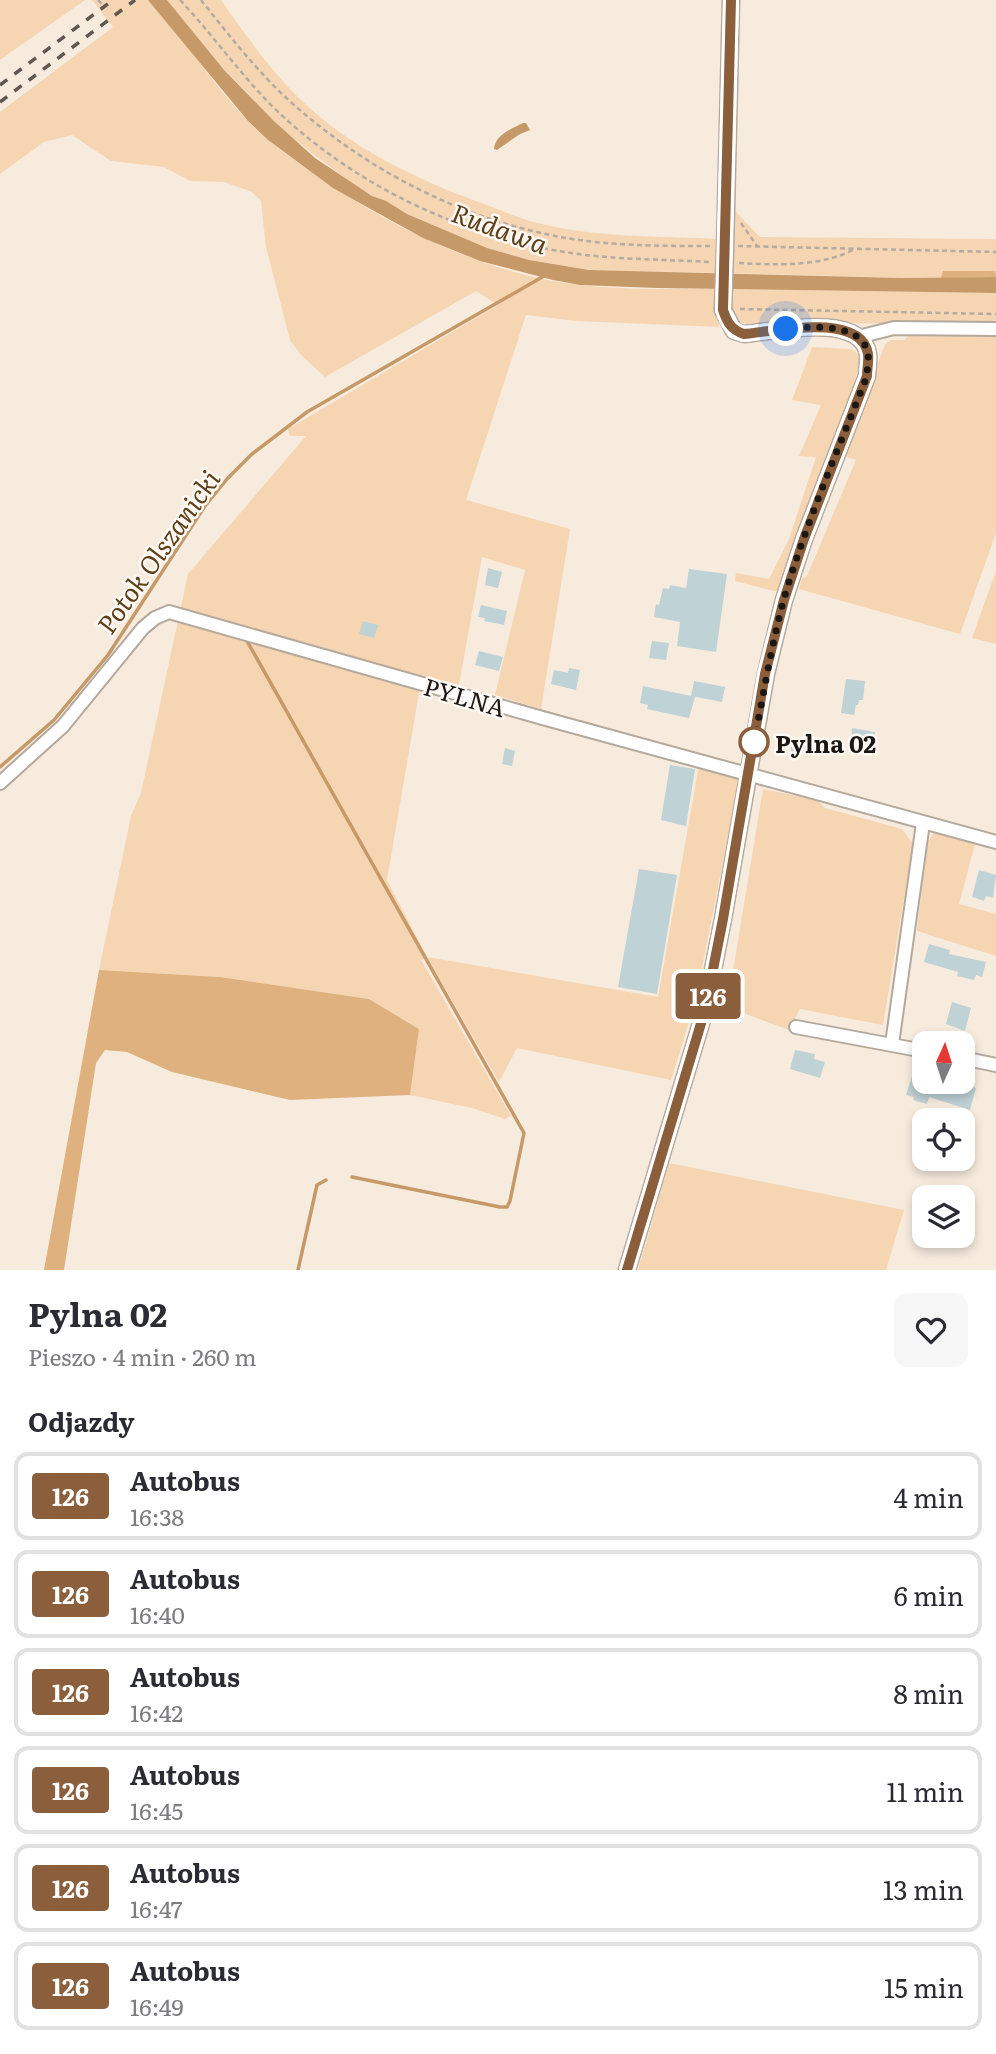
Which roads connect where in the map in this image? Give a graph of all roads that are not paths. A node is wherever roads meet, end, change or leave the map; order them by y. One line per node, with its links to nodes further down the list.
1 (731, 0): 3 (street, bridge)
2 (996, 330): 3 (street)
3 (858, 337): 4 (street)
4 (749, 773): 5 (street, PYLNA); 6 (street, PYLNA); 13 (street)
5 (0, 783)
6 (923, 823): 7 (street, PYLNA); 9 (street)
7 (996, 842)
8 (796, 1027): 9 (street)
9 (891, 1044): 10 (street)
10 (912, 1048)
11 (975, 1061): 12 (street)
12 (996, 1065)
13 (626, 1270)

